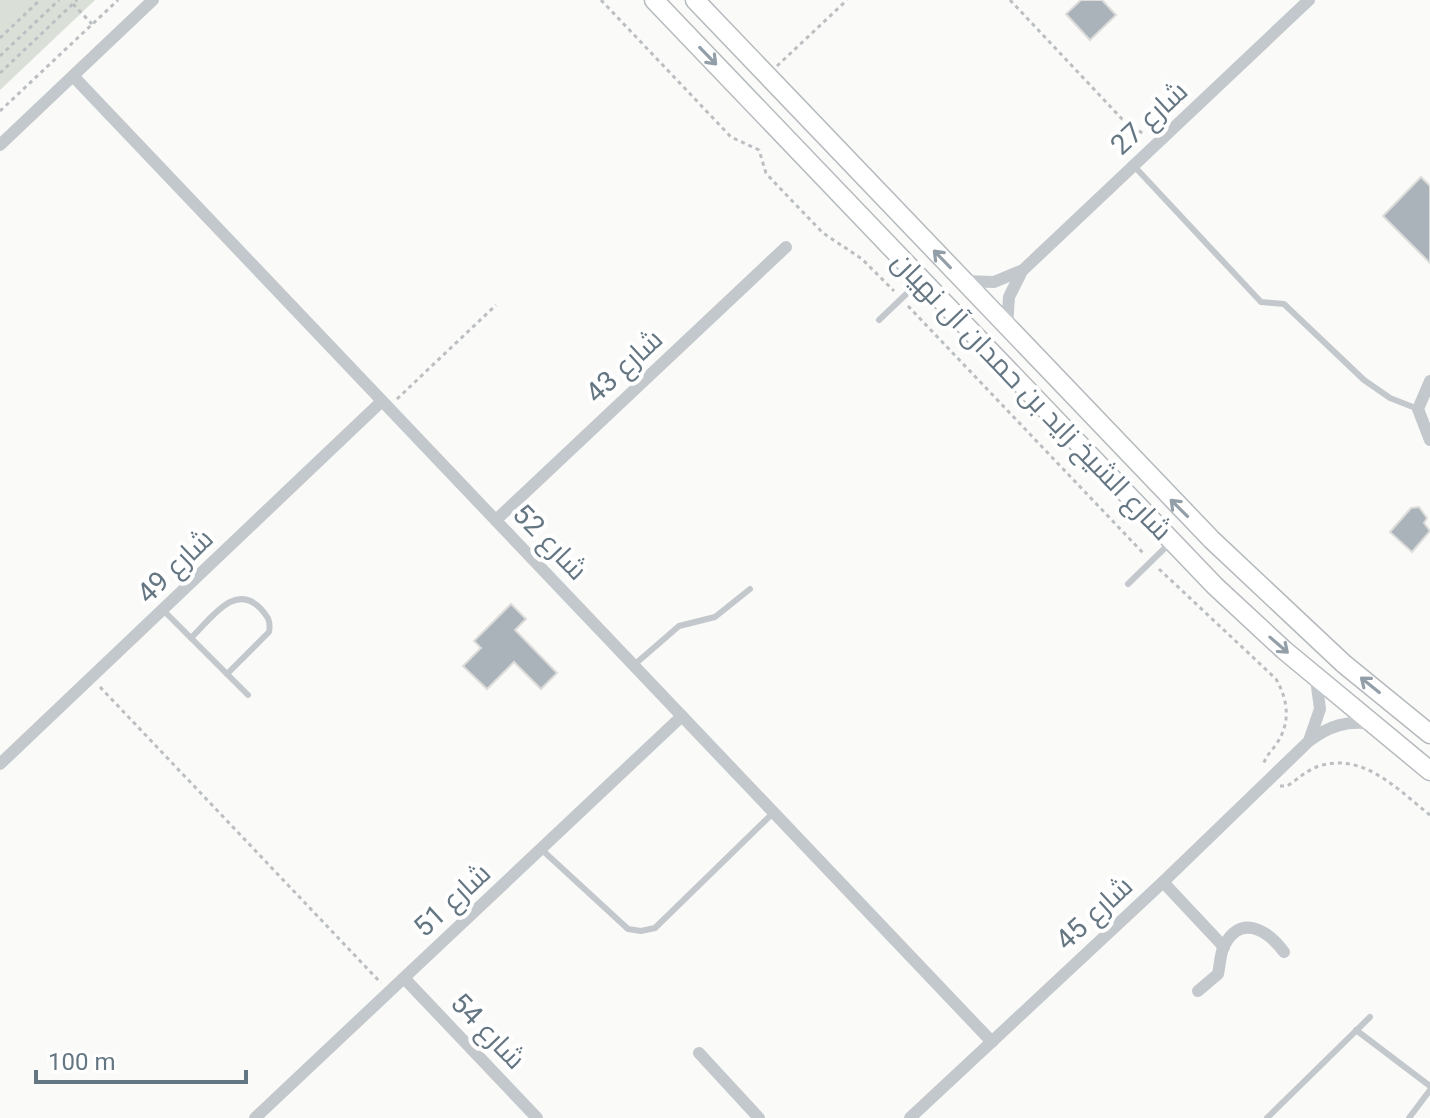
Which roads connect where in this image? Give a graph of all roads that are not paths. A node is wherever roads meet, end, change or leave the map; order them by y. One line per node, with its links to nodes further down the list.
1 (153, 0): 5 (street)
2 (654, 0): 10 (main road, شارع الشيخ زايد بن حمدان آل نهيان, one-way to 10)
3 (695, 0): 11 (main road, شارع الشيخ زايد بن حمدان آل نهيان, one-way to 3)
4 (1309, 0): 7 (street, شارع 27)
5 (73, 76): 6 (street); 15 (street, شارع 52)
6 (0, 145)
7 (1134, 166): 9 (street, شارع 27); 16 (lane)
8 (786, 247): 19 (street, شارع 43)
9 (1023, 270): 11 (street, شارع 27); 13 (street, شارع 27)
10 (921, 280): 12 (lane); 18 (main road, شارع الشيخ زايد بن حمدان آل نهيان)
11 (963, 281): 13 (main road, شارع الشيخ زايد بن حمدان آل نهيان)
12 (879, 320)
13 (1007, 328): 21 (main road, شارع الشيخ زايد بن حمدان آل نهيان, one-way to 13)
14 (1430, 381): 16 (street)
15 (385, 404): 19 (street, شارع 52); 24 (street, شارع 49)
16 (1418, 409): 17 (street)
17 (1430, 440)
18 (1148, 515): 20 (main road, شارع الشيخ زايد بن حمدان آل نهيان); 21 (main road)
19 (496, 520): 28 (street, شارع 52)
20 (1172, 542): 22 (lane); 25 (main road, شارع الشيخ زايد بن حمدان آل نهيان)
21 (1246, 573): 27 (main road, شارع الشيخ زايد بن حمدان آل نهيان)
22 (1128, 584)
23 (750, 589): 28 (lane)
24 (163, 610): 26 (lane); 36 (street, شارع 49)
25 (1248, 618): 27 (main road); 30 (main road, شارع الشيخ زايد بن حمدان آل نهيان, one-way to 30)
26 (191, 638): 29 (lane); 29 (lane)
27 (1344, 664): 34 (main road, شارع الشيخ زايد بن حمدان آل نهيان, one-way to 27)
28 (634, 665): 32 (street, شارع 52)
29 (227, 674): 31 (lane)
30 (1316, 675): 33 (main road, شارع الشيخ زايد بن حمدان آل نهيان); 35 (street)
31 (248, 695)
32 (682, 716): 38 (street, شارع 52); 39 (street, شارع 51)
33 (1374, 724): 35 (street, شارع 45); 37 (main road, شارع الشيخ زايد بن حمدان آل نهيان)
34 (1430, 734)
35 (1309, 741): 40 (street, شارع 45)
36 (0, 764)
37 (1430, 771)
38 (774, 812): 39 (lane); 47 (street, شارع 52)
39 (541, 849): 43 (street, شارع 51)
40 (1163, 882): 41 (street); 47 (street, شارع 45)
41 (1224, 947): 42 (street); 44 (street)
42 (1284, 952)
43 (404, 978): 50 (street, شارع 51); 51 (street, شارع 54)
44 (1198, 991)
45 (1370, 1017): 46 (lane)
46 (1356, 1030): 49 (lane); 54 (lane)
47 (992, 1042): 53 (street, شارع 45)
48 (699, 1053): 52 (street)
49 (1430, 1088): 55 (lane)
50 (255, 1118)
51 (537, 1118)
52 (759, 1118)
53 (910, 1118)
54 (1267, 1118)
55 (1409, 1118)

